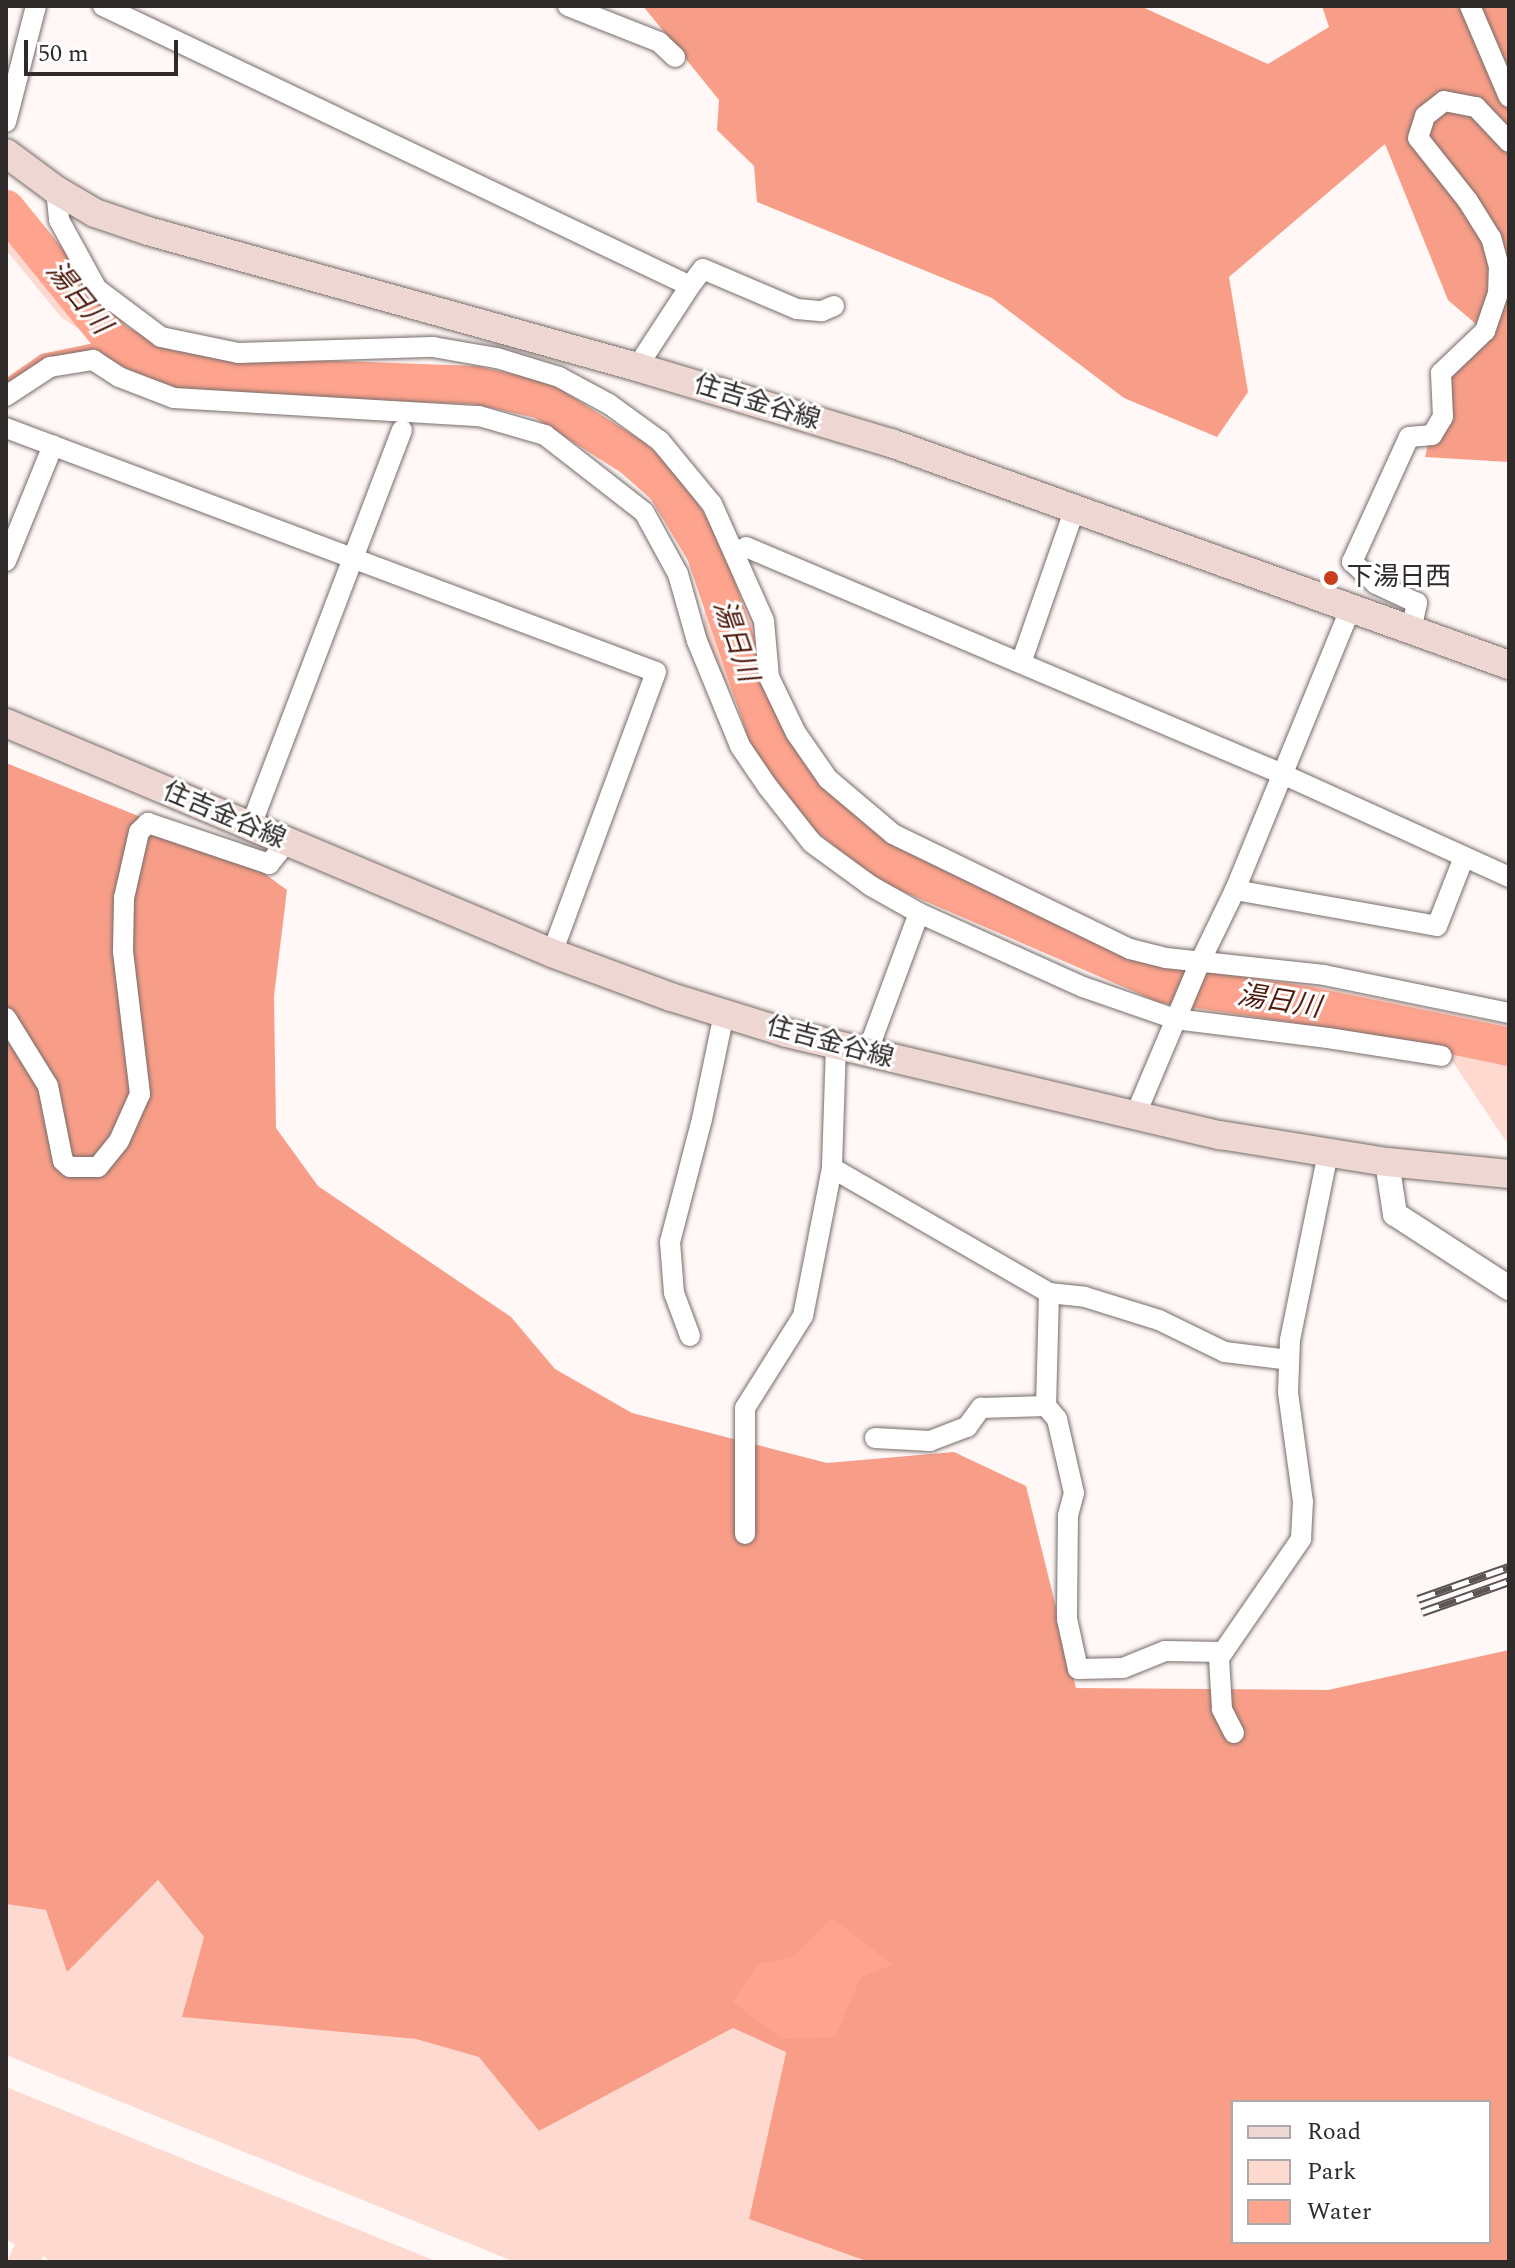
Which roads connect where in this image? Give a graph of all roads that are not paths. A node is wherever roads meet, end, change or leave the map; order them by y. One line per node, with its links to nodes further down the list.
1 (36, 6): 9 (street)
2 (103, 6): 13 (street)
3 (568, 6): 7 (street)
4 (1470, 6): 5 (street)
5 (1489, 46): 6 (street); 8 (street)
6 (1509, 56)
7 (675, 57)
8 (1509, 97)
9 (6, 122)
10 (1509, 142): 25 (street)
11 (6, 153): 12 (main road, 住吉金谷線)
12 (56, 190): 15 (main road, 住吉金谷線); 37 (street)
13 (690, 286): 14 (street); 15 (street)
14 (834, 306)
15 (637, 367): 20 (main road, 住吉金谷線)
16 (6, 396): 35 (street)
17 (6, 428): 19 (street)
18 (402, 430): 23 (street)
19 (53, 445): 22 (street); 23 (street)
20 (1074, 511): 24 (main road, 住吉金谷線); 26 (street)
21 (746, 547): 26 (street)
22 (6, 561)
23 (354, 561): 30 (street); 36 (street)
24 (1350, 609): 25 (main road, 住吉金谷線); 29 (street)
25 (1411, 631): 27 (main road, 住吉金谷線)
26 (1021, 663): 29 (street)
27 (1509, 665)
28 (6, 723): 30 (main road, 住吉金谷線)
29 (1280, 773): 32 (street); 34 (street)
30 (250, 828): 31 (main road, 住吉金谷線)
31 (286, 843): 36 (main road, 住吉金谷線); 40 (street)
32 (1464, 857): 33 (street); 34 (street)
33 (1509, 877)
34 (1235, 890): 37 (street)
35 (919, 913): 41 (street); 43 (street)
36 (552, 953): 39 (main road, 住吉金谷線)
37 (1200, 962): 38 (street); 41 (street)
38 (1509, 1013)
39 (724, 1014): 42 (main road, 住吉金谷線); 52 (street)
40 (6, 1018)
41 (1175, 1019): 44 (street); 45 (street)
42 (836, 1045): 43 (main road, 住吉金谷線); 48 (street)
43 (867, 1053): 45 (main road, 住吉金谷線)
44 (1442, 1056)
45 (1135, 1116): 46 (main road, 住吉金谷線)
46 (1328, 1153): 47 (main road, 住吉金谷線); 53 (street)
47 (1387, 1162): 49 (main road, 住吉金谷線); 50 (street)
48 (832, 1168): 51 (street); 56 (street)
49 (1509, 1174)
50 (1509, 1288)
51 (1049, 1293): 53 (street); 54 (street)
52 (690, 1336)
53 (1289, 1360): 57 (street)
54 (1046, 1406): 55 (street); 57 (street)
55 (875, 1438)
56 (745, 1534)
57 (1223, 1652): 58 (street)
58 (1234, 1733)

